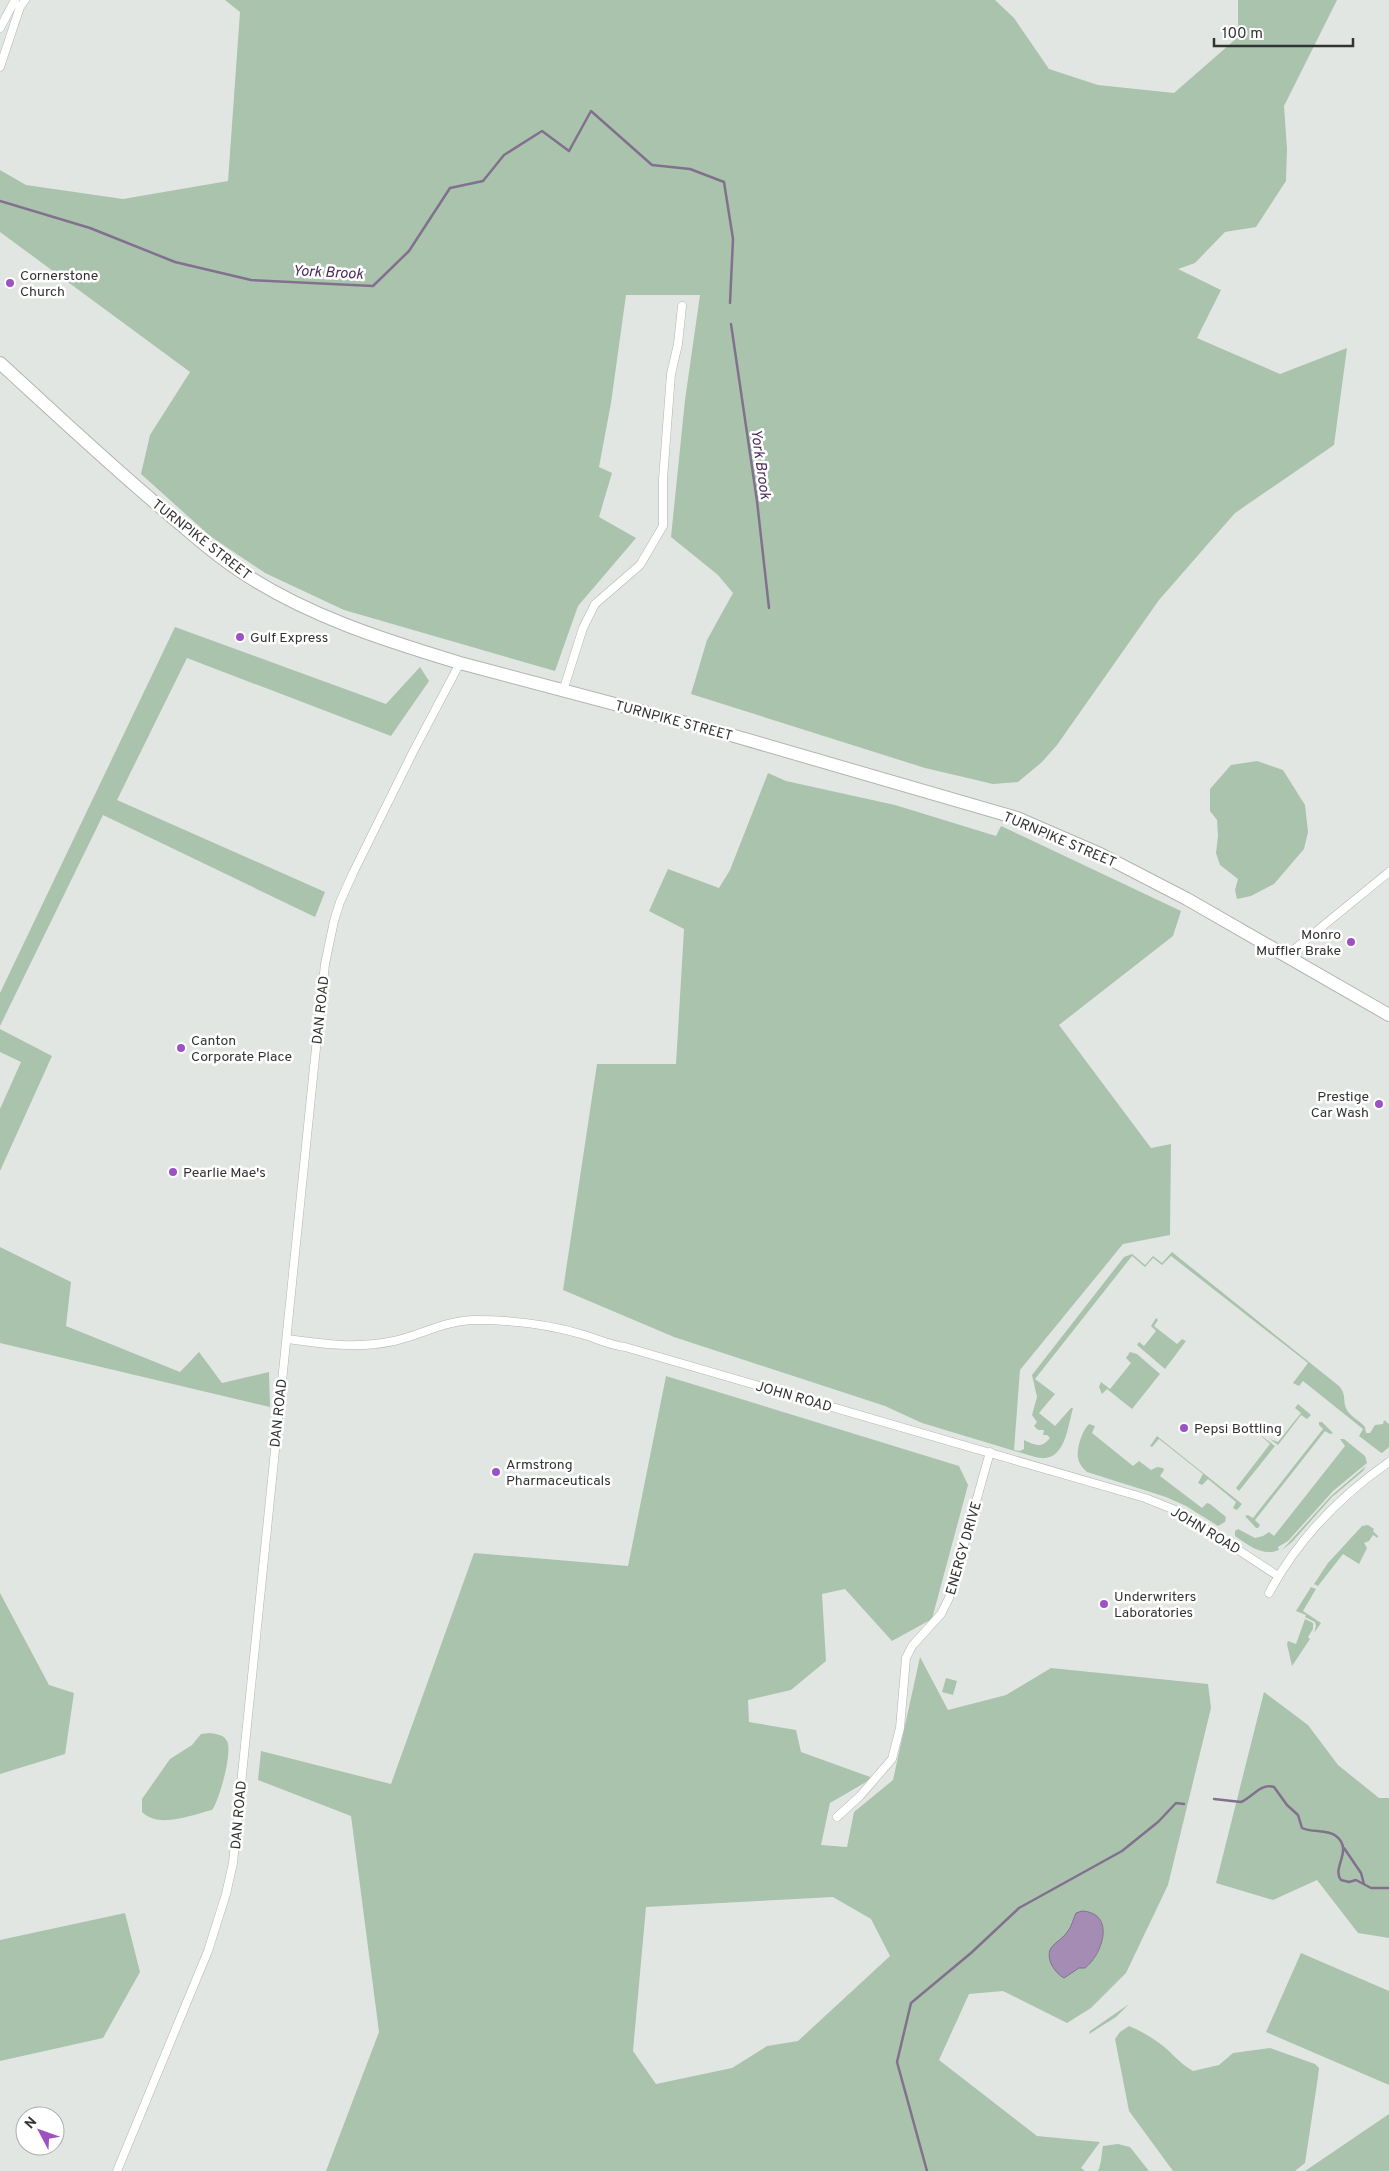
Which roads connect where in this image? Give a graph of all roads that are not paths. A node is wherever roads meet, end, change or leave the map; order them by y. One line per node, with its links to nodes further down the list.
1 (15, 0): 3 (street)
2 (25, 0): 4 (street)
3 (0, 28)
4 (0, 67)
5 (682, 306): 8 (street)
6 (0, 363): 7 (main road, TURNPIKE STREET)
7 (460, 663): 8 (main road, TURNPIKE STREET); 12 (street, DAN ROAD)
8 (563, 691): 10 (main road, TURNPIKE STREET)
9 (1389, 872): 10 (street)
10 (1286, 956): 11 (main road, TURNPIKE STREET)
11 (1389, 1015)
12 (288, 1339): 13 (street, JOHN ROAD); 18 (street, DAN ROAD)
13 (990, 1452): 15 (street, JOHN ROAD); 17 (street, ENERGY DRIVE)
14 (1389, 1462): 15 (street)
15 (1278, 1576): 16 (street)
16 (1269, 1593)
17 (837, 1817)
18 (117, 2171)

